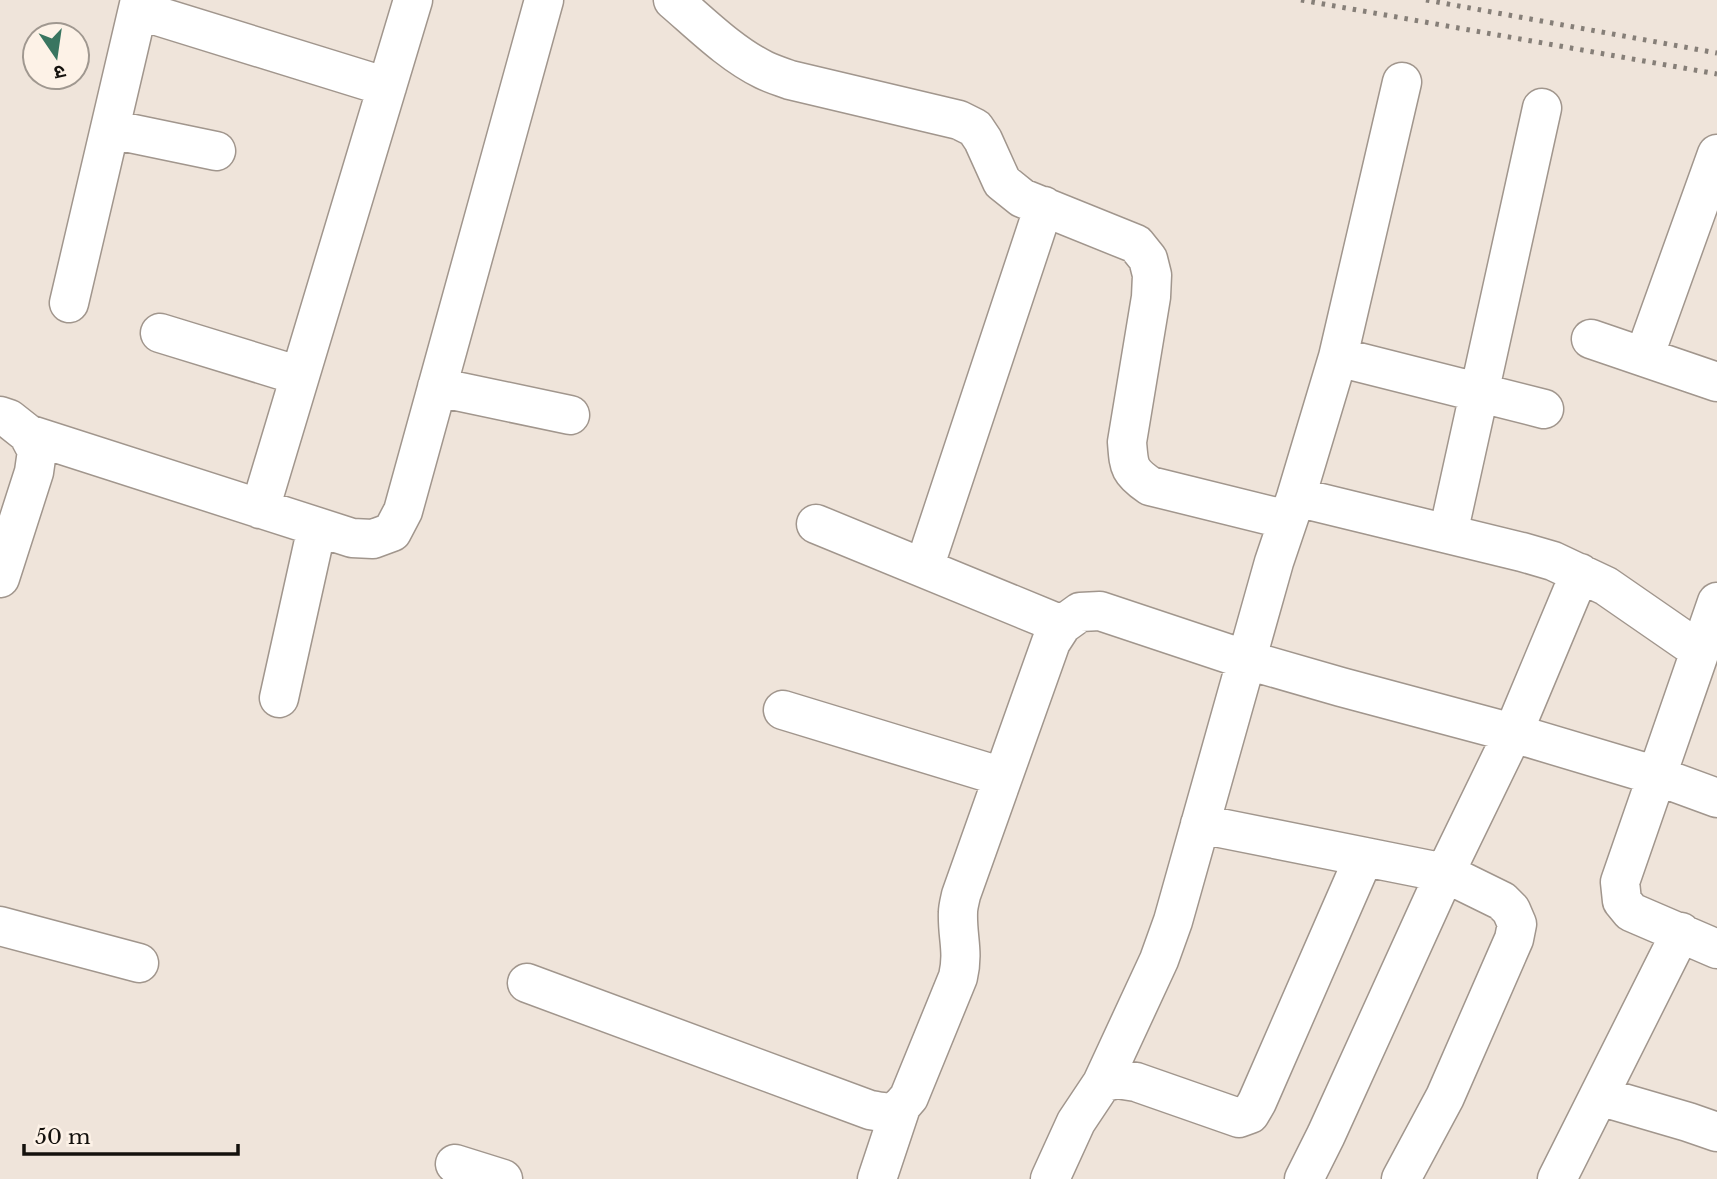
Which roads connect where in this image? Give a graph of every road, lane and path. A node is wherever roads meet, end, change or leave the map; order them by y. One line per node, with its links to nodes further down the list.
1 (413, 0): 6 (street)
2 (544, 0): 19 (street)
3 (673, 0): 11 (street)
4 (139, 5): 6 (street); 8 (street)
5 (1402, 82): 15 (street)
6 (387, 87): 17 (street)
7 (1542, 108): 20 (street)
8 (110, 129): 9 (street); 12 (street)
9 (216, 151)
10 (1717, 154): 16 (street)
11 (1044, 206): 24 (street); 29 (street)
12 (69, 303)
13 (160, 333): 17 (street)
14 (1591, 339): 16 (street)
15 (1338, 357): 20 (street); 24 (street)
16 (1644, 357): 18 (street)
17 (300, 376): 25 (street)
18 (1717, 382)
19 (437, 387): 22 (street); 27 (street)
20 (1479, 392): 21 (street); 28 (street)
21 (1544, 409)
22 (570, 415)
23 (14, 425): 25 (street); 31 (street)
24 (1292, 508): 28 (street); 35 (street)
25 (260, 509): 27 (street)
26 (816, 524): 29 (street)
27 (317, 527): 36 (street)
28 (1448, 534): 30 (street)
29 (924, 568): 33 (street)
30 (1580, 573): 34 (street); 38 (street)
31 (0, 578)
32 (1717, 602): 34 (street)
33 (1062, 625): 35 (street); 40 (street)
34 (1700, 651): 39 (street)
35 (1247, 660): 38 (street); 42 (street)
36 (279, 698)
37 (783, 710): 40 (street)
38 (1513, 733): 39 (street); 44 (street)
39 (1657, 776): 41 (street); 46 (street)
40 (1003, 777): 52 (street)
41 (1717, 797)
42 (1200, 824): 43 (street); 50 (street)
43 (1364, 857): 44 (street); 50 (street)
44 (1446, 873): 58 (street); 59 (street)
45 (0, 926): 48 (street)
46 (1681, 932): 47 (street); 51 (street)
47 (1717, 949)
48 (139, 962)
49 (527, 983): 52 (street)
50 (1102, 1083): 57 (street)
51 (1598, 1096): 53 (street); 60 (street)
52 (900, 1110): 56 (street)
53 (1717, 1132)
54 (454, 1164): 55 (street)
55 (503, 1179)
56 (877, 1179)
57 (1050, 1179)
58 (1304, 1179)
59 (1401, 1179)
60 (1557, 1179)

